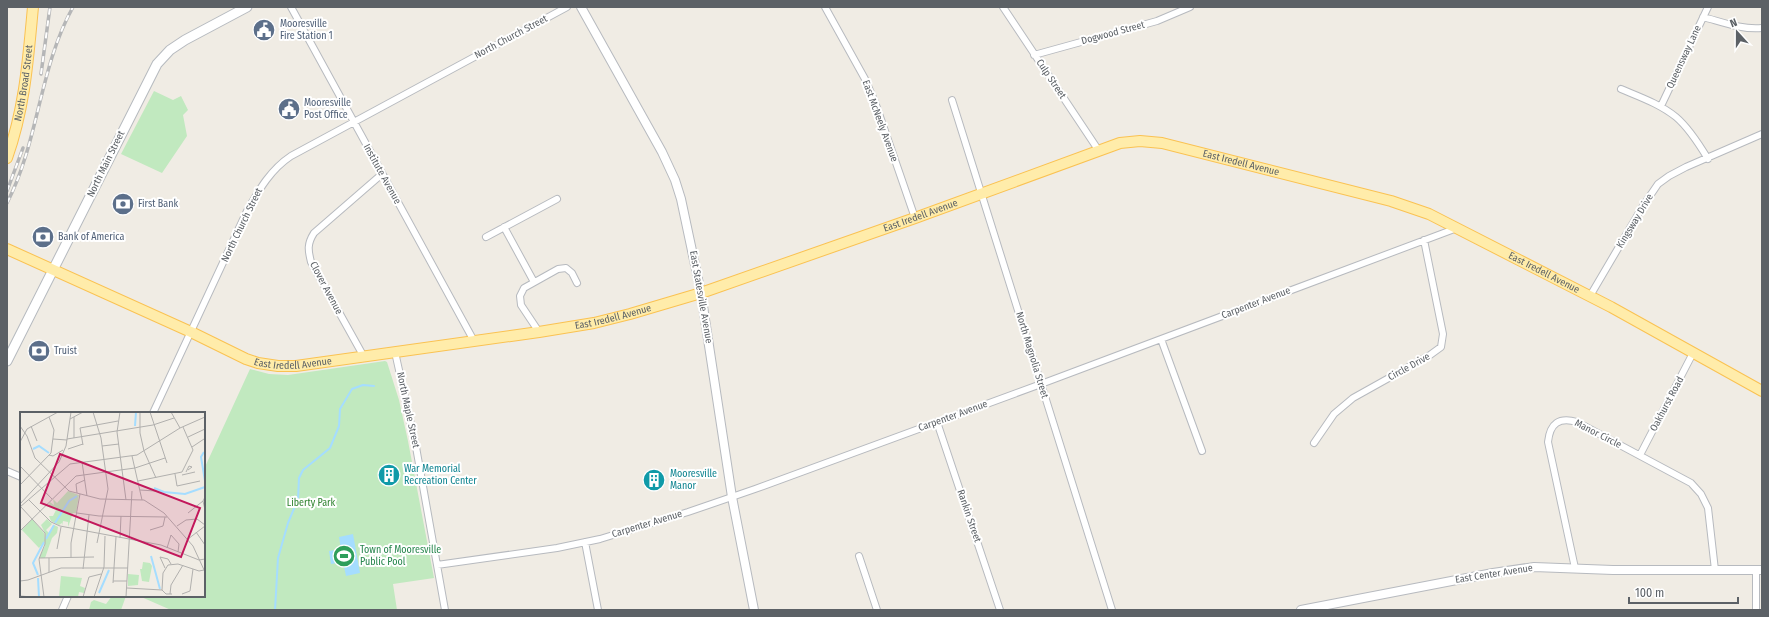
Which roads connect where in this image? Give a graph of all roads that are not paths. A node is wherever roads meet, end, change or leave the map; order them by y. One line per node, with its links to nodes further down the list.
1 (33, 7): 19 (main road, North Broad Street)
2 (247, 7): 30 (main road, North Main Street)
3 (291, 7): 16 (street, Institute Avenue)
4 (567, 7): 16 (street, North Church Street)
5 (581, 7): 33 (street, East Statesville Avenue)
6 (825, 7): 24 (street, East McNeely Avenue)
7 (1003, 7): 12 (street, Culp Street)
8 (1190, 7): 12 (street, Dogwood Street)
9 (1708, 7): 10 (street, Queensway Lane)
10 (1703, 17): 11 (street); 15 (street, Queensway Lane)
11 (1762, 28)
12 (1034, 55): 18 (street, Culp Street)
13 (1621, 88): 15 (street)
14 (952, 100): 22 (street, North Magnolia Street)
15 (1661, 106): 20 (street)
16 (354, 122): 21 (street, Institute Avenue); 35 (street, North Church Street)
17 (1762, 134): 20 (street, Kingsway Drive)
18 (1099, 151): 22 (main road, East Iredell Avenue); 26 (main road, East Iredell Avenue)
19 (7, 158)
20 (1708, 159): 34 (street, Kingsway Drive)
21 (382, 174): 38 (street, Institute Avenue); 41 (street, Clover Avenue)
22 (982, 194): 24 (main road, East Iredell Avenue); 43 (street, North Magnolia Street)
23 (557, 199): 25 (street)
24 (916, 218): 33 (main road, East Iredell Avenue)
25 (504, 227): 27 (street); 31 (street)
26 (1457, 228): 28 (street, Carpenter Avenue); 34 (main road, East Iredell Avenue)
27 (486, 237)
28 (1424, 240): 37 (street, Carpenter Avenue); 47 (street, Circle Drive)
29 (7, 249): 30 (main road, East Iredell Avenue)
30 (54, 269): 35 (main road, East Iredell Avenue); 42 (main road, North Main Street)
31 (534, 282): 32 (street); 36 (street)
32 (577, 283)
33 (701, 293): 36 (main road, East Iredell Avenue); 52 (street, East Statesville Avenue)
34 (1590, 296): 40 (main road, East Iredell Avenue)
35 (191, 332): 41 (main road, East Iredell Avenue); 45 (street, North Church Street)
36 (539, 332): 38 (main road, East Iredell Avenue)
37 (1161, 339): 43 (street, Carpenter Avenue); 48 (street)
38 (474, 341): 39 (main road, East Iredell Avenue)
39 (395, 352): 41 (main road, East Iredell Avenue); 55 (street, North Maple Street)
40 (1693, 353): 44 (main road, East Iredell Avenue); 49 (street, Oakhurst Road)
41 (364, 357)
42 (7, 361)
43 (1041, 384): 46 (street, Carpenter Avenue); 66 (street, North Magnolia Street)
44 (1762, 391)
45 (153, 412)
46 (937, 422): 52 (street, Carpenter Avenue); 65 (street, Rankin Street)
47 (1314, 443)
48 (1202, 451)
49 (1640, 456): 56 (street, Manor Circle); 57 (street, Manor Circle)
50 (7, 471): 51 (street)
51 (20, 477)
52 (732, 497): 53 (street, Carpenter Avenue); 63 (street, East Statesville Avenue)
53 (585, 542): 55 (street, Carpenter Avenue); 62 (street)
54 (859, 556): 64 (street)
55 (437, 565): 61 (street, North Maple Street)
56 (1575, 568): 57 (street, East Center Avenue); 67 (street, East Center Avenue)
57 (1715, 570): 58 (street, East Center Avenue)
58 (1759, 570): 68 (street)
59 (68, 597): 60 (street)
60 (62, 610)
61 (445, 610)
62 (598, 610)
63 (754, 610)
64 (877, 610)
65 (1000, 610)
66 (1112, 610)
67 (1301, 610)
68 (1756, 610)

